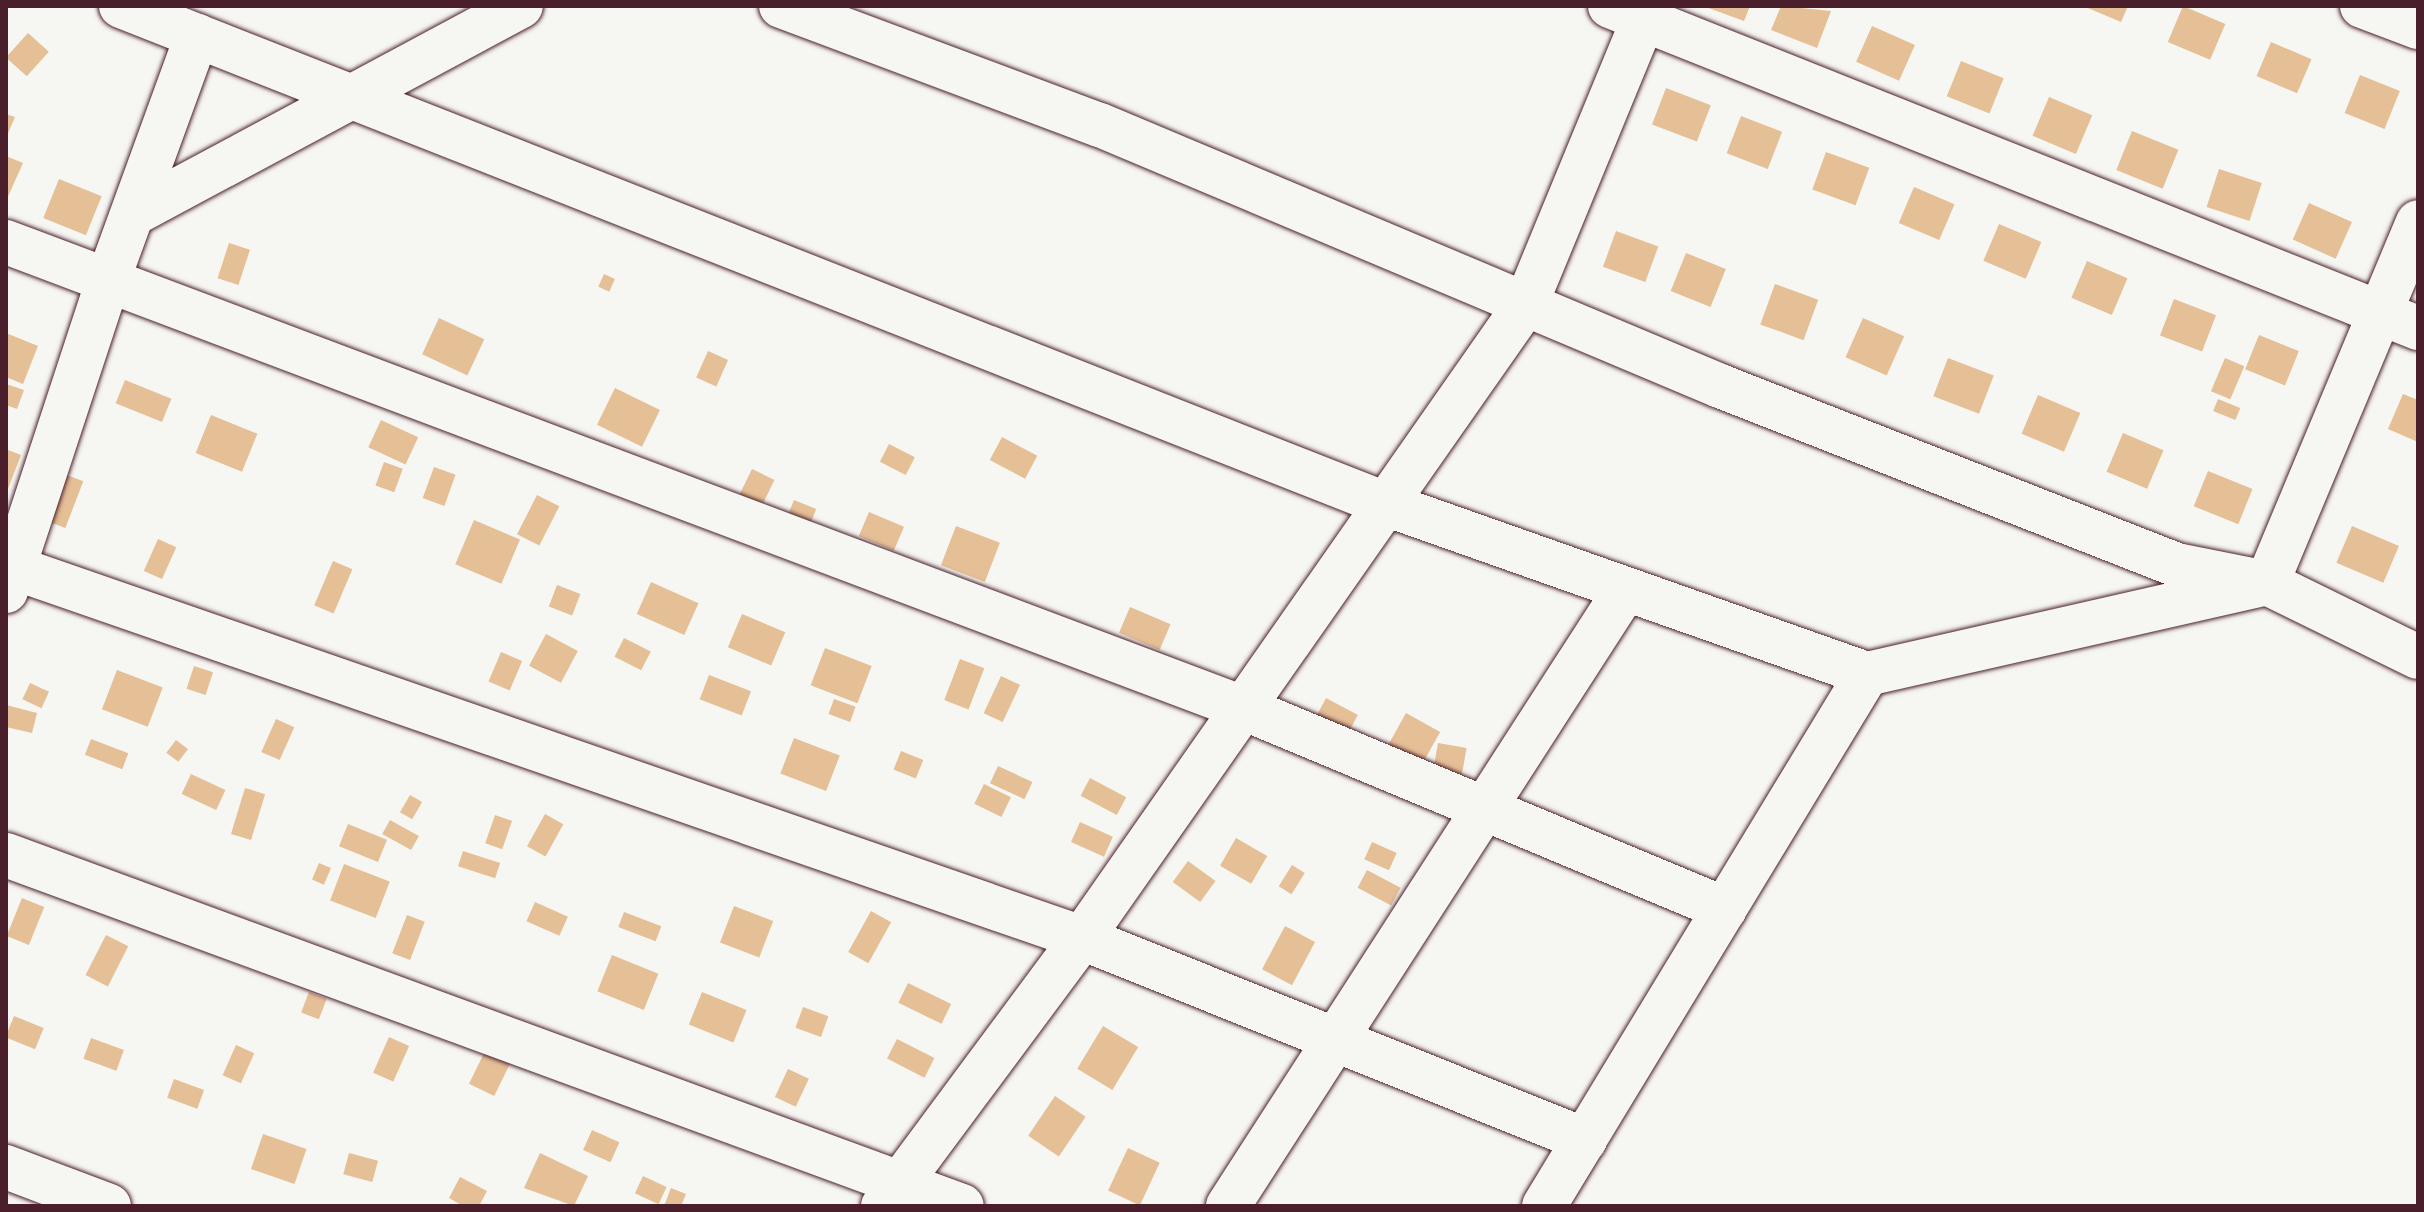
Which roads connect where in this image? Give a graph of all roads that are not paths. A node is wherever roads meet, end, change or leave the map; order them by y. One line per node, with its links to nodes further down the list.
1 (121, 6): 7 (street)
2 (521, 6): 8 (street)
3 (781, 6): 13 (street)
4 (2362, 6): 6 (street)
5 (1634, 10): 13 (street); 14 (street)
6 (2418, 27)
7 (197, 36): 8 (street); 9 (street)
8 (350, 97): 9 (street); 15 (street)
9 (133, 214): 12 (street)
10 (2418, 222): 14 (street)
11 (6, 242): 12 (street)
12 (108, 280): 16 (street); 21 (street)
13 (1526, 304): 15 (street); 17 (street)
14 (2399, 320): 17 (street)
15 (1385, 504): 18 (street); 21 (street)
16 (9, 575): 25 (street)
17 (2267, 583): 19 (street); 20 (street)
18 (1626, 589): 20 (street); 22 (street)
19 (2418, 657)
20 (1867, 674): 24 (street)
21 (1243, 708): 22 (street); 25 (street)
22 (1485, 809): 24 (street); 26 (street)
23 (6, 855): 29 (street)
24 (1725, 909): 27 (street)
25 (1082, 938): 26 (street); 29 (street)
26 (1338, 1041): 27 (street); 32 (street)
27 (1585, 1140): 33 (street)
28 (6, 1167): 30 (street)
29 (890, 1194): 31 (street)
30 (109, 1206)
31 (962, 1206)
32 (1228, 1206)
33 (1544, 1206)

